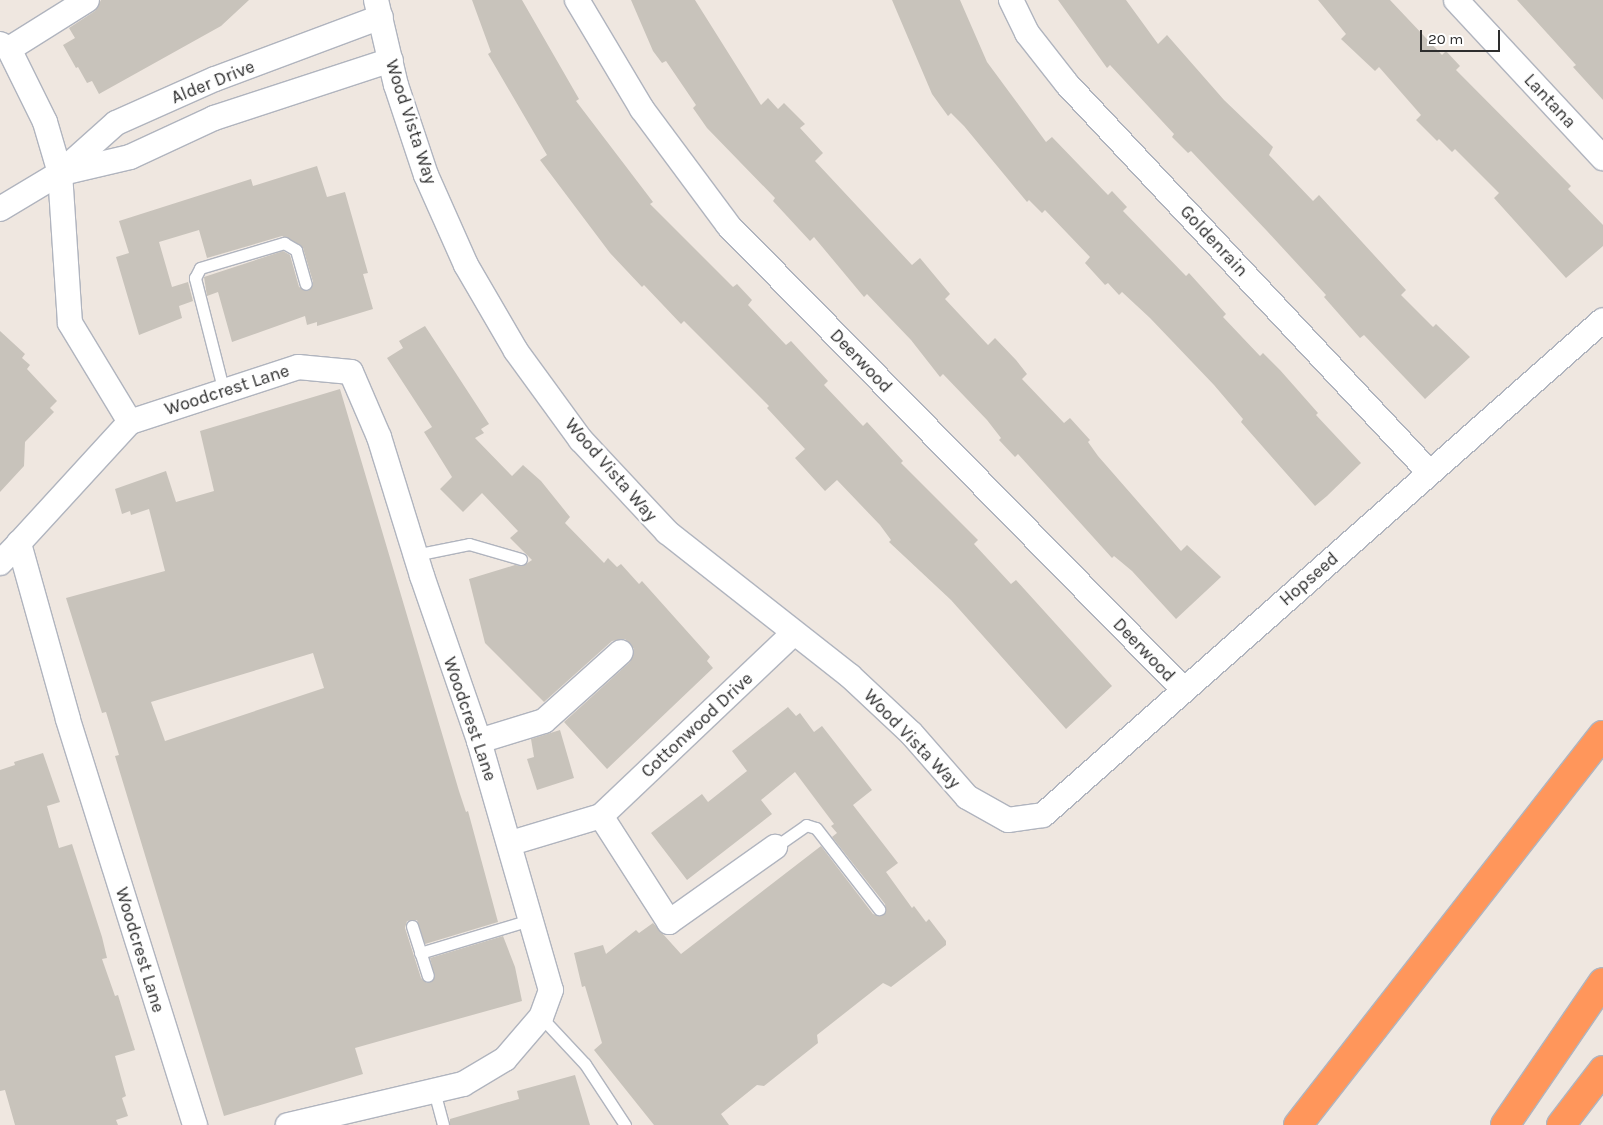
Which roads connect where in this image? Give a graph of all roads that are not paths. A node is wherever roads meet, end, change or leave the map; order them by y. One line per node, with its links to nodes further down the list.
1 (87, 0): 6 (street)
2 (578, 0): 21 (street, Deerwood)
3 (1011, 0): 15 (street, Goldenrain)
4 (1456, 0): 8 (street, Lantana)
5 (379, 8): 7 (street, Wood Vista Way); 9 (street, Alder Drive)
6 (4, 46): 9 (street)
7 (390, 60): 9 (street, Alder Drive); 19 (street, Wood Vista Way)
8 (1603, 158)
9 (60, 173): 10 (street, Alder Drive); 14 (street)
10 (0, 209)
11 (306, 284): 13 (lane)
12 (1603, 320): 15 (street, Hopseed)
13 (224, 392): 14 (street, Woodcrest Lane); 16 (street, Woodcrest Lane)
14 (130, 422): 17 (street, Woodcrest Lane)
15 (1430, 473): 21 (street, Hopseed)
16 (415, 554): 18 (lane); 23 (street, Woodcrest Lane)
17 (6, 556): 37 (street, Woodcrest Lane)
18 (522, 558)
19 (793, 634): 24 (street, Cottonwood Drive); 25 (street, Wood Vista Way)
20 (621, 652): 23 (street)
21 (1184, 690): 25 (street, Hopseed)
22 (1603, 735): 41 (highway)
23 (479, 741): 26 (street, Woodcrest Lane)
24 (601, 816): 26 (street, Cottonwood Drive); 27 (street)
25 (1008, 820)
26 (511, 843): 29 (street, Woodcrest Lane)
27 (775, 846): 28 (lane)
28 (879, 909)
29 (533, 919): 31 (lane); 34 (street, Woodcrest Lane)
30 (412, 926): 31 (lane)
31 (420, 953): 32 (lane)
32 (428, 976)
33 (1603, 982): 42 (highway)
34 (541, 1017): 36 (street, Woodcrest Lane); 40 (lane)
35 (1603, 1070): 43 (highway)
36 (434, 1091): 38 (street, Woodcrest Lane); 39 (lane)
37 (195, 1125)
38 (288, 1125)
39 (443, 1125)
40 (624, 1125)
41 (1298, 1125)
42 (1505, 1125)
43 (1561, 1125)

